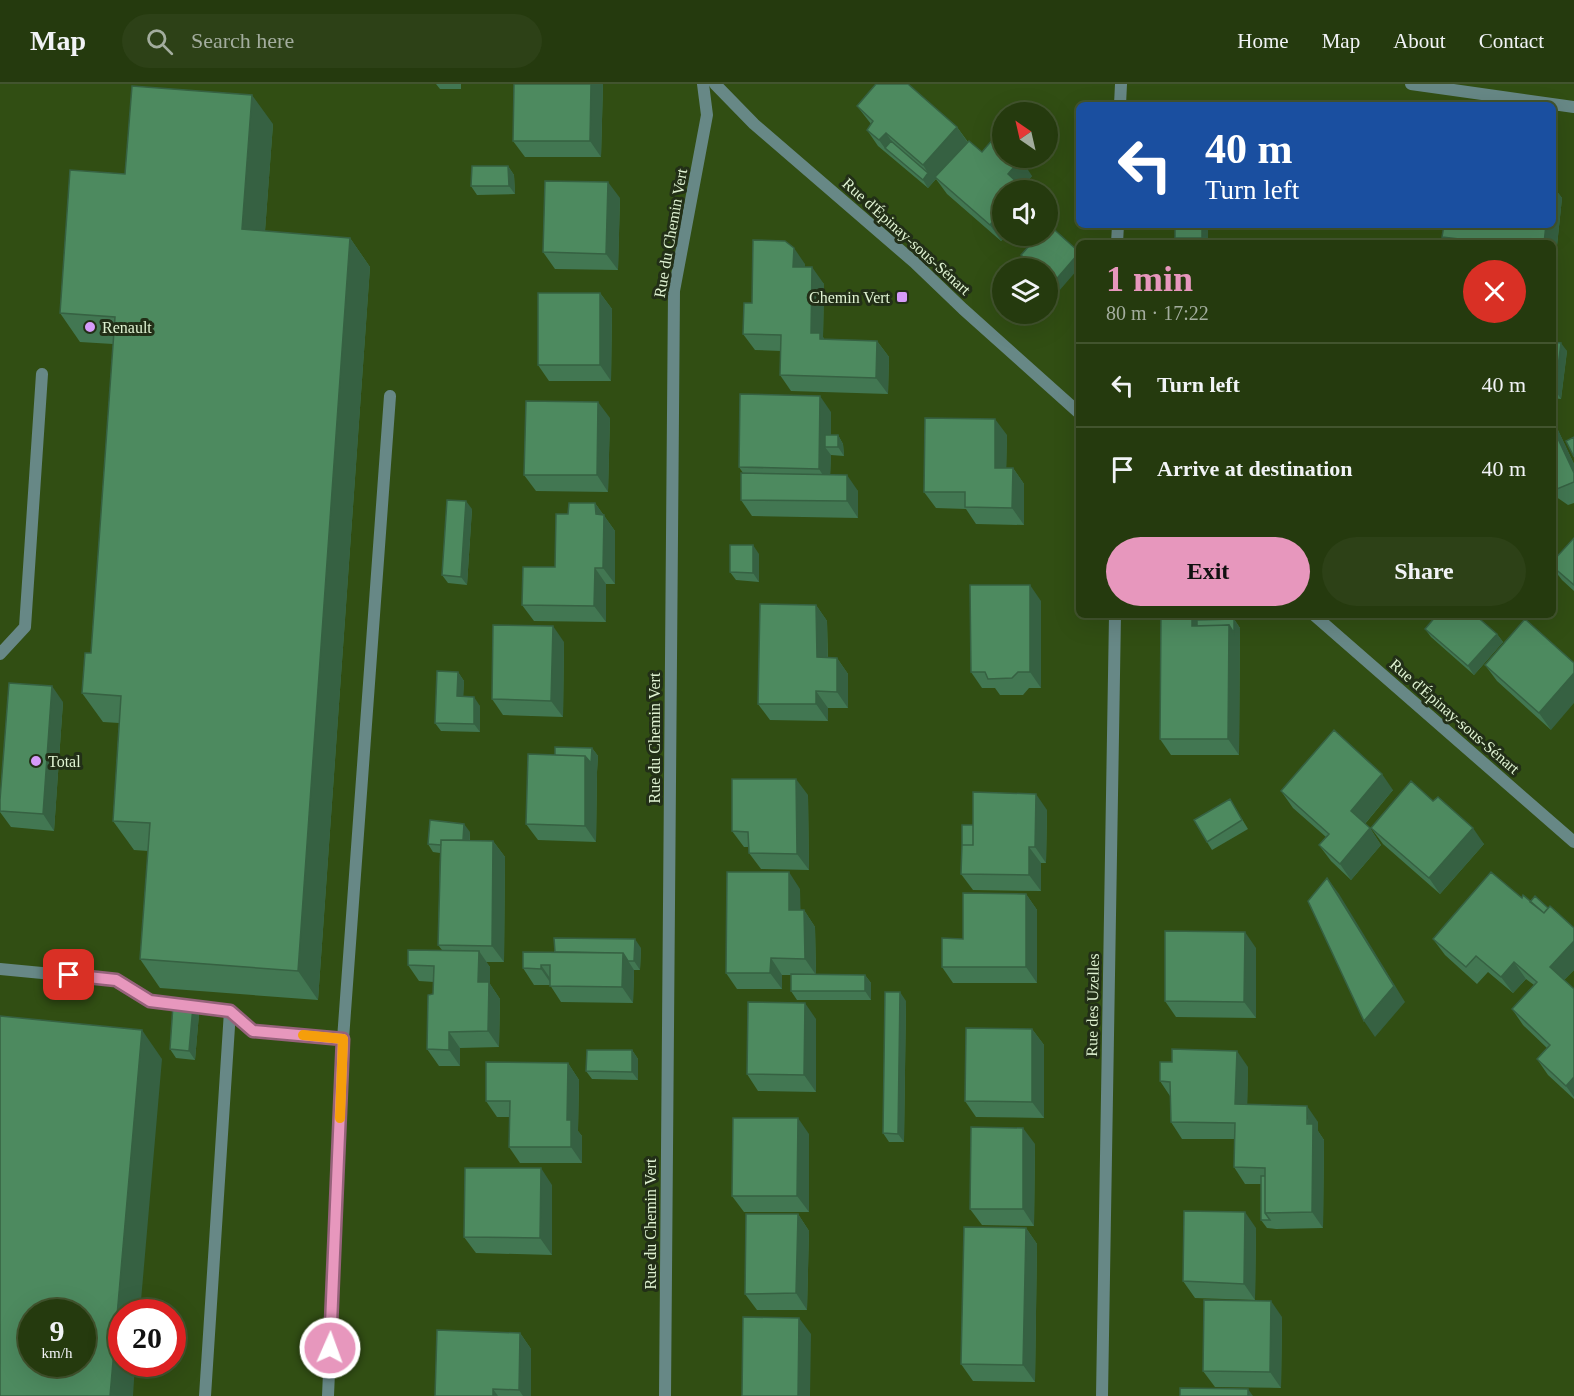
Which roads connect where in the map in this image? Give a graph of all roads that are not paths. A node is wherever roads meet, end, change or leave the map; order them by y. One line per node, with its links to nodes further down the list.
1 (703, 84): 21 (street, Rue du Chemin Vert)
2 (715, 84): 11 (street, Rue d'Épinay-sous-Sénart)
3 (1121, 84): 5 (street)
4 (1411, 84): 6 (street)
5 (1120, 102)
6 (1539, 102)
7 (1556, 104): 8 (street)
8 (1574, 107)
9 (42, 374): 14 (street)
10 (390, 396): 18 (street)
11 (1076, 410)
12 (1115, 618): 22 (street, Rue des Uzelles)
13 (1317, 618): 15 (street, Rue d'Épinay-sous-Sénart)
14 (0, 654)
15 (1574, 842)
16 (0, 969): 17 (street)
17 (230, 1011): 18 (street); 19 (street)
18 (343, 1039): 20 (street)
19 (205, 1396)
20 (328, 1396)
21 (665, 1396)
22 (1102, 1396)

